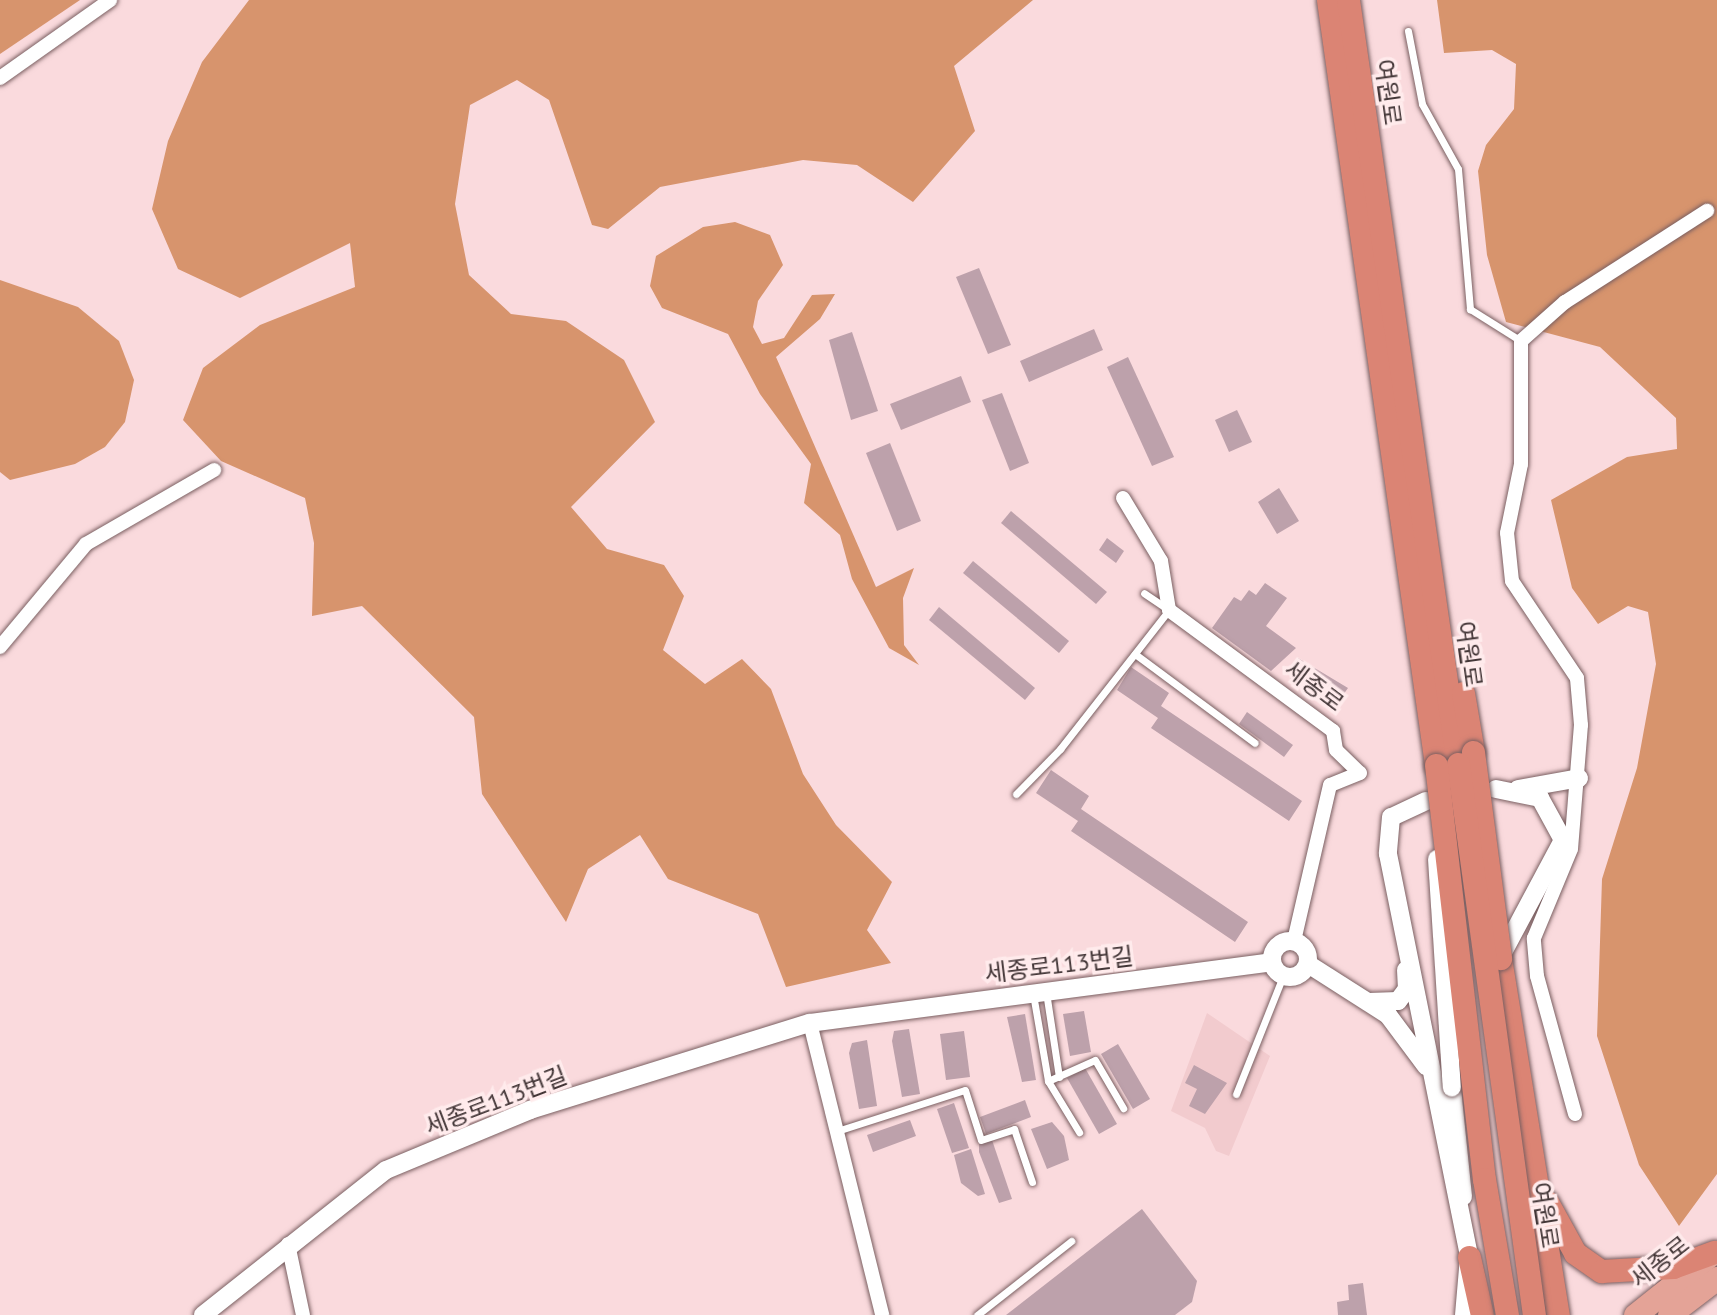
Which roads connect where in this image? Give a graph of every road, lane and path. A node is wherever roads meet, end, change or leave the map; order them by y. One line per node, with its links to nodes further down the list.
1 (110, 0): 5 (street)
2 (1328, 0): 15 (highway, 여원로)
3 (1348, 0): 15 (highway, 여원로)
4 (1408, 31): 7 (lane)
5 (0, 78)
6 (1707, 211): 7 (street)
7 (1521, 341): 16 (street)
8 (214, 470): 12 (street)
9 (1123, 498): 11 (street)
10 (1144, 593): 11 (lane)
11 (1169, 610): 13 (lane); 23 (street, 세종로)
12 (0, 647)
13 (1135, 654): 14 (lane); 19 (lane)
14 (1255, 743)
15 (1456, 760): 25 (highway, bridge); 33 (street, bridge); 53 (highway, 여원로, bridge); 54 (highway, 여원로, bridge)
16 (1579, 778): 18 (street); 21 (street)
17 (1496, 789): 18 (street)
18 (1518, 789): 22 (street)
19 (1016, 794)
20 (1426, 801): 24 (street)
21 (1578, 809): 22 (street); 36 (street)
22 (1563, 841): 25 (street)
23 (1294, 941): 26 (street); 27 (street)
24 (1405, 954): 29 (street); 33 (street)
25 (1500, 958): 39 (highway)
26 (1308, 964): 27 (street); 29 (street)
27 (1277, 969): 28 (street, 세종로113번길); 34 (lane)
28 (1039, 993): 30 (street, 세종로113번길); 31 (lane); 32 (lane)
29 (1369, 1002): 33 (street)
30 (810, 1023): 37 (street); 42 (street, 세종로113번길)
31 (1059, 1077): 32 (lane); 35 (lane)
32 (1048, 1081): 38 (lane)
33 (1443, 1087): 44 (street)
34 (1236, 1094)
35 (1123, 1108)
36 (1575, 1114)
37 (837, 1131): 40 (lane); 48 (street)
38 (1079, 1132)
39 (1529, 1144): 43 (highway); 55 (highway)
40 (1032, 1182)
41 (1071, 1241): 49 (lane)
42 (289, 1244): 46 (street, 세종로113번길); 47 (street)
43 (1716, 1251): 56 (main road, 세종로)
44 (1469, 1257): 50 (street); 51 (street); 52 (highway)
45 (1717, 1279): 57 (main road, 세종로); 58 (main road)
46 (203, 1315)
47 (303, 1315)
48 (882, 1315)
49 (977, 1315)
50 (1464, 1315)
51 (1475, 1315)
52 (1482, 1315)
53 (1507, 1315)
54 (1534, 1315)
55 (1556, 1315)
56 (1635, 1315)
57 (1669, 1315)
58 (1688, 1315)

